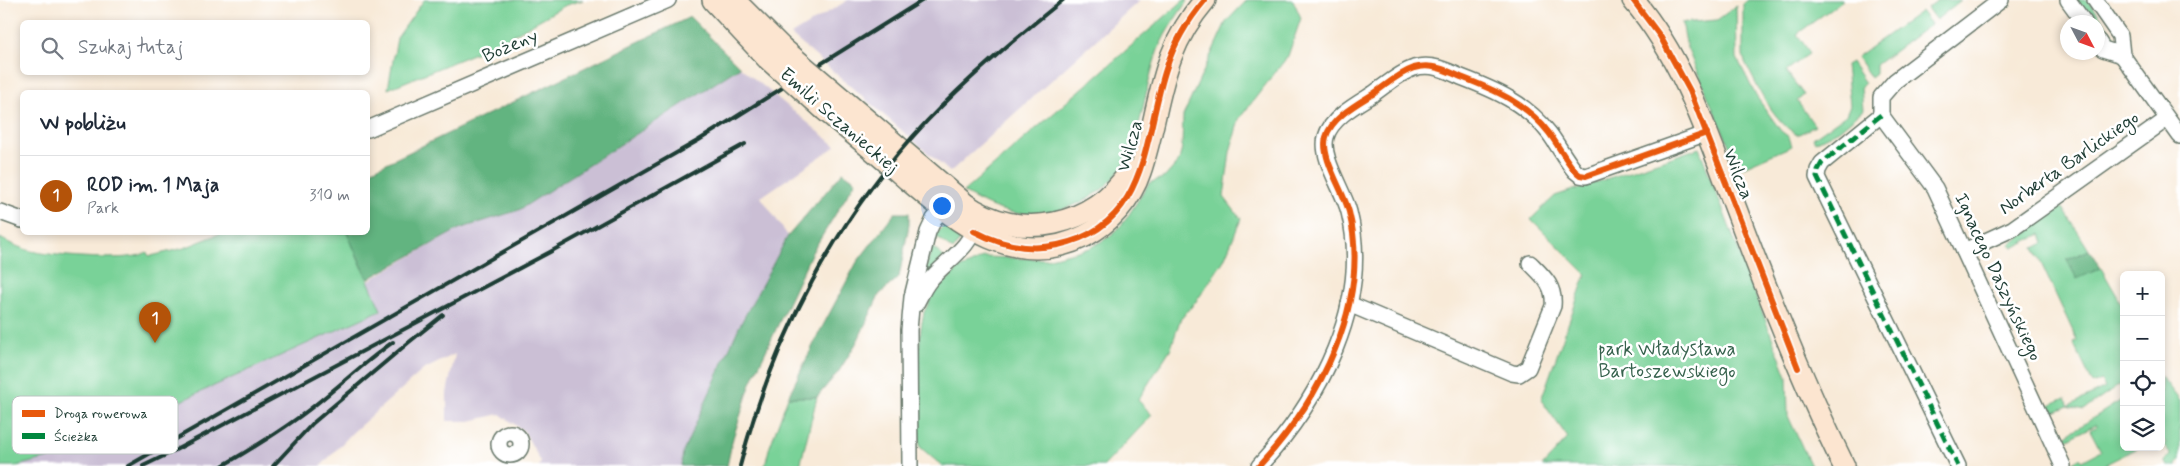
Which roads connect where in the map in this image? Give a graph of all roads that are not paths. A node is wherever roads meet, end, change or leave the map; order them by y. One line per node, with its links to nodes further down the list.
1 (668, 0): 17 (street, Bożeny)
2 (712, 0): 12 (street, Emilii Sczanieckiej)
3 (734, 0): 9 (street, Emilii Sczanieckiej)
4 (1205, 0): 19 (street, Wilcza)
5 (1633, 0): 18 (street, Wilcza)
6 (2001, 0): 15 (street)
7 (2068, 0): 10 (street)
8 (2094, 0): 13 (street, Norberta Barlickiego)
9 (747, 9): 12 (street, Emilii Sczanieckiej)
10 (2079, 15)
11 (2105, 50): 13 (street, Norberta Barlickiego)
12 (774, 53): 14 (street, Emilii Sczanieckiej, bridge)
13 (2122, 56): 16 (street, Norberta Barlickiego)
14 (834, 105): 21 (street, Emilii Sczanieckiej); 22 (street, Emilii Sczanieckiej)
15 (1881, 115): 26 (street, Ignacego Daszyńskiego); 33 (street)
16 (2167, 119): 20 (street, Norberta Barlickiego); 26 (street, Norberta Barlickiego)
17 (370, 128)
18 (1707, 133): 28 (street); 32 (street, Wilcza)
19 (1149, 136): 21 (street, Wilcza); 25 (street, Wilcza)
20 (2180, 136)
21 (966, 205): 22 (street); 25 (street)
22 (942, 208): 25 (street, Emilii Sczanieckiej); 29 (street)
23 (0, 212): 24 (street)
24 (20, 219)
25 (974, 231): 29 (street)
26 (1964, 251): 34 (street, Ignacego Daszyńskiego)
27 (1530, 264): 28 (street)
28 (1349, 304): 30 (street)
29 (909, 330): 31 (street)
30 (1262, 465)
31 (910, 466)
32 (1844, 466)
33 (1958, 466)
34 (2063, 466)

